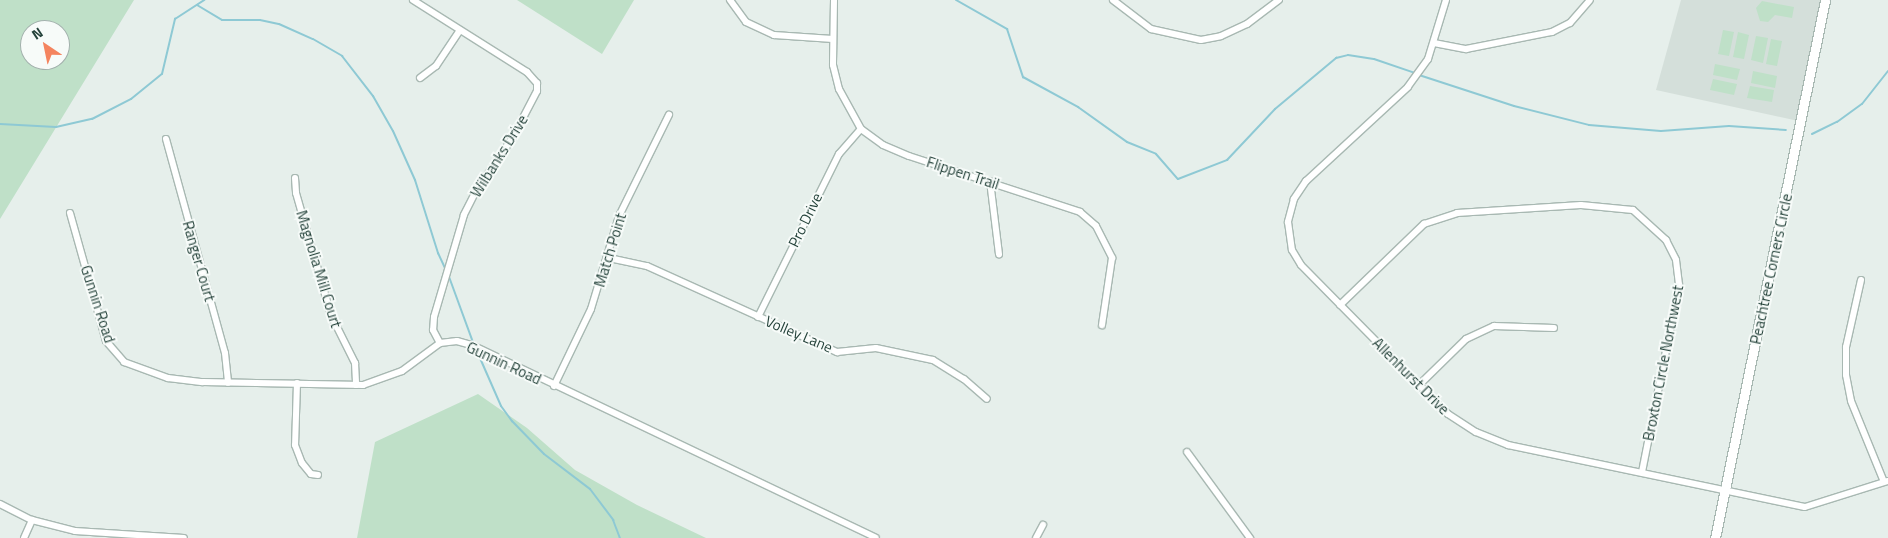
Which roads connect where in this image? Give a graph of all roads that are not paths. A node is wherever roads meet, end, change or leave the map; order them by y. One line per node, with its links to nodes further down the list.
1 (413, 0): 9 (street, Wilbanks Drive)
2 (730, 0): 10 (street)
3 (834, 0): 10 (street, Flippen Trail)
4 (1112, 0): 5 (street)
5 (1279, 0)
6 (1446, 0): 11 (street, Allenhurst Drive)
7 (1590, 0): 11 (street)
8 (1825, 0): 37 (street, Peachtree Corners Circle)
9 (460, 30): 12 (street); 26 (street, Wilbanks Drive)
10 (833, 39): 14 (street, Flippen Trail)
11 (1434, 43): 22 (street, Allenhurst Drive)
12 (420, 78)
13 (669, 115): 20 (street, Match Point)
14 (861, 129): 17 (street, Flippen Trail); 23 (street, Pro Drive)
15 (166, 139): 27 (street, Ranger Court)
16 (295, 178): 29 (street, Magnolia Mill Court)
17 (990, 181): 19 (street); 24 (street, Flippen Trail)
18 (70, 213): 27 (street, Gunnin Road)
19 (999, 254)
20 (609, 258): 23 (street, Volley Lane); 31 (street, Match Point)
21 (1861, 280): 36 (street)
22 (1340, 305): 30 (street, Allenhurst Drive); 34 (street, Broxton Circle Northwest)
23 (758, 317): 32 (street, Volley Lane)
24 (1102, 325)
25 (1554, 328): 30 (street)
26 (440, 343): 29 (street, Gunnin Road); 31 (street, Gunnin Road)
27 (228, 383): 28 (street, Gunnin Road)
28 (297, 383): 29 (street, Gunnin Road); 35 (street)
29 (356, 385)
30 (1419, 385): 34 (street, Allenhurst Drive)
31 (554, 386): 44 (street, Gunnin Road)
32 (987, 400)
33 (1187, 452): 46 (street)
34 (1642, 472): 37 (street, Allenhurst Drive)
35 (318, 475)
36 (1886, 482): 37 (street, Allenhurst Drive)
37 (1725, 491): 47 (street, Peachtree Corners Circle)
38 (0, 504): 39 (street)
39 (32, 520): 41 (street); 42 (street)
40 (1043, 525): 45 (street)
41 (152, 537): 43 (street)
42 (24, 538)
43 (184, 538)
44 (876, 538)
45 (1036, 538)
46 (1250, 538)
47 (1715, 538)

